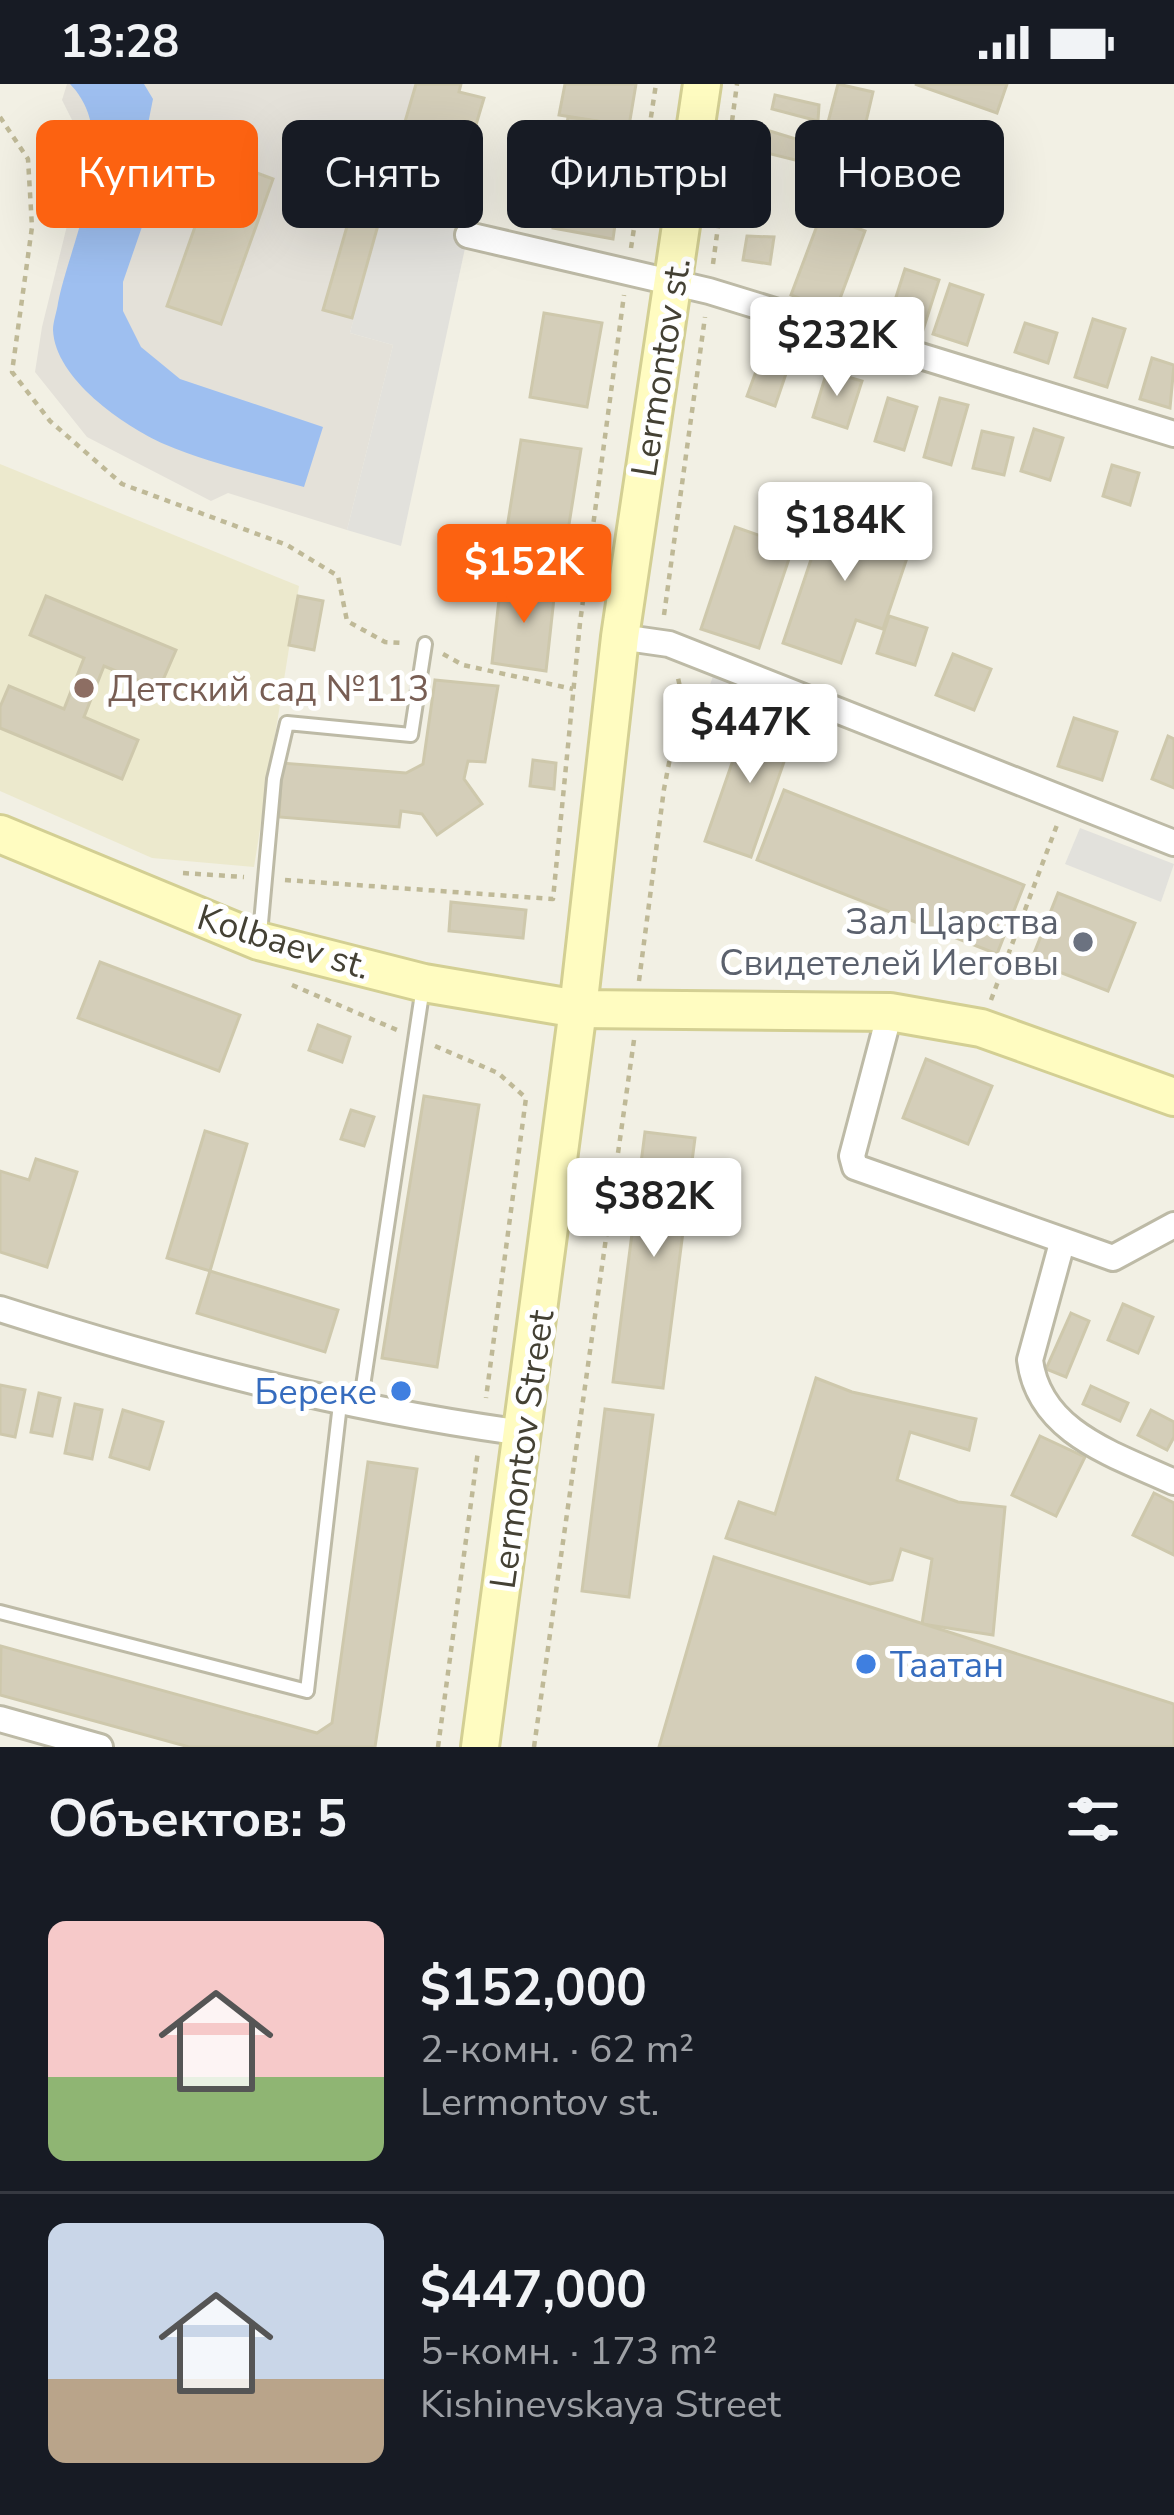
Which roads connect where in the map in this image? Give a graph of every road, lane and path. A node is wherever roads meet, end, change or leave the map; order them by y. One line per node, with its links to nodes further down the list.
1 (656, 84): 6 (path)
2 (702, 84): 7 (main road, Lermontov st.)
3 (737, 84): 7 (path)
4 (0, 116): 10 (path)
5 (468, 235): 6 (street)
6 (628, 271): 7 (street); 12 (path)
7 (691, 287): 8 (street); 9 (main road, Lermontov st.); 11 (path)
8 (1174, 434)
9 (620, 637): 11 (street); 20 (main road, Lermontov st.)
10 (424, 644): 12 (path); 17 (lane)
11 (669, 644): 13 (street); 21 (path)
12 (573, 688): 16 (path)
13 (1066, 801): 15 (street); 23 (path)
14 (0, 834): 17 (main road, Kolbaev st.)
15 (1174, 843)
16 (553, 899)
17 (259, 941): 19 (main road, Kolbaev st.)
18 (283, 981): 24 (path)
19 (424, 982): 20 (main road, Kolbaev st.); 24 (lane)
20 (578, 1009): 21 (main road, Kolbaev st.); 31 (main road, Lermontov Street)
21 (638, 1010): 22 (main road, Kolbaev st.); 38 (path)
22 (890, 1012): 23 (main road, Kolbaev st.); 27 (street)
23 (981, 1028): 25 (main road, Kolbaev st.)
24 (414, 1037): 29 (lane); 30 (path)
25 (1174, 1097)
26 (1174, 1225): 27 (street)
27 (1062, 1243): 32 (street)
28 (0, 1310): 29 (street)
29 (350, 1406): 30 (street); 33 (lane)
30 (482, 1427): 31 (street); 36 (path)
31 (524, 1433): 37 (main road, Lermontov Street)
32 (1174, 1482)
33 (0, 1612)
34 (0, 1719): 35 (street)
35 (100, 1747)
36 (438, 1747)
37 (480, 1747)
38 (534, 1747)

